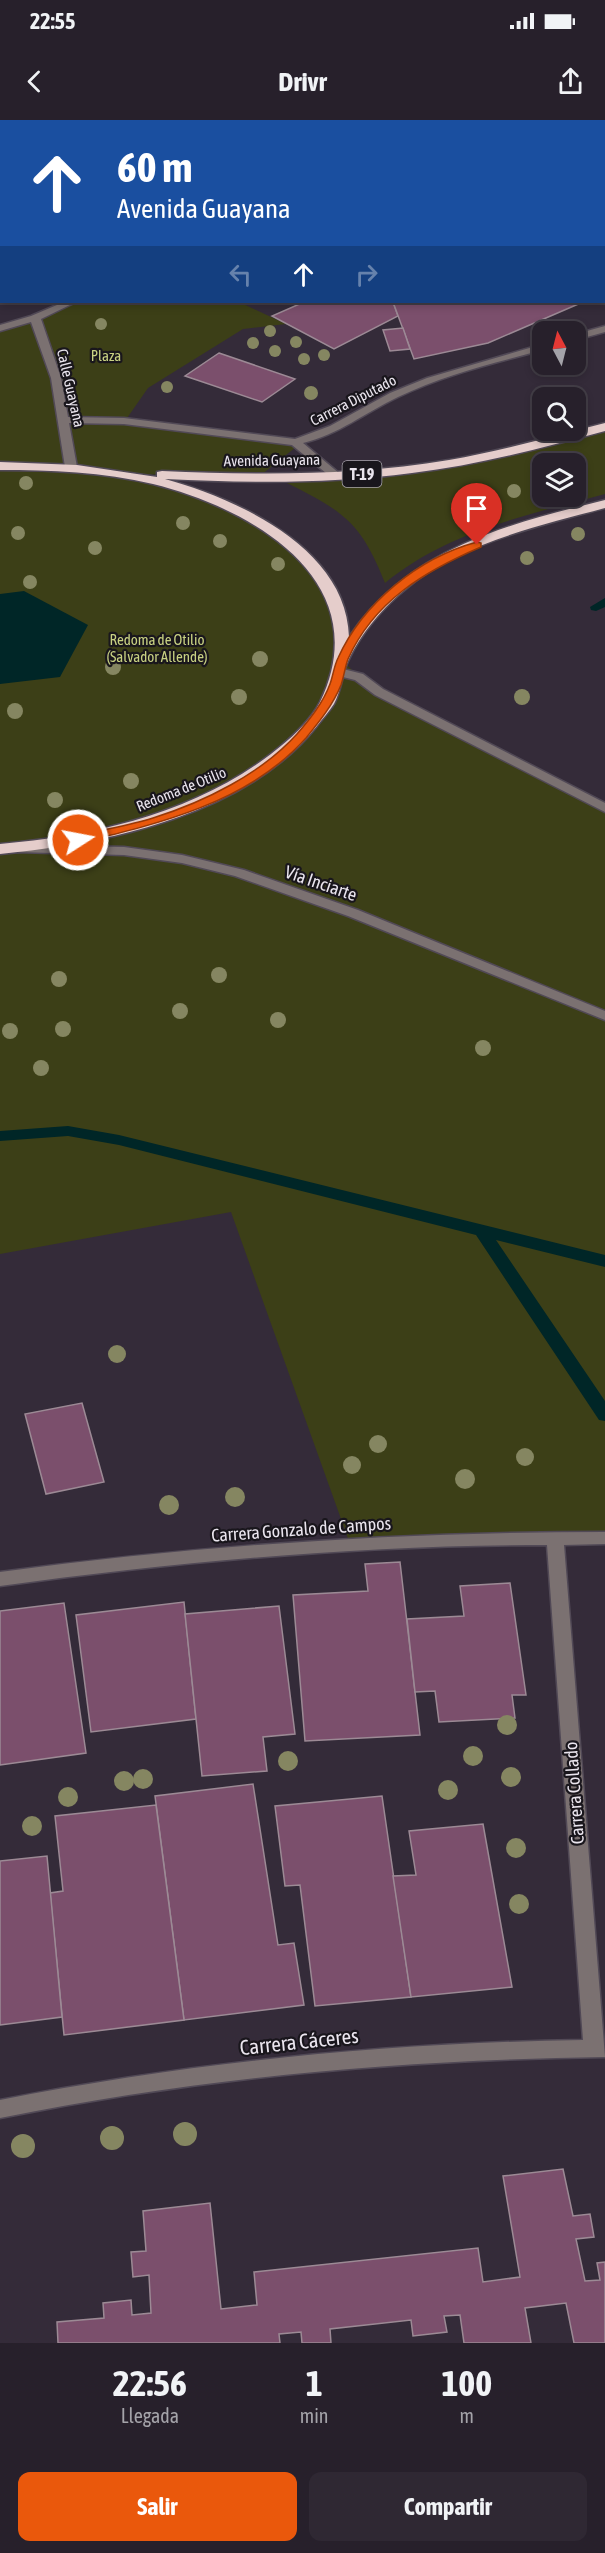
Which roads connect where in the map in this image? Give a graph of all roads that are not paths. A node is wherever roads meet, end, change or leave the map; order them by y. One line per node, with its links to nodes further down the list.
1 (69, 303): 2 (street)
2 (35, 318): 3 (street); 7 (street, Calle Guayana)
3 (0, 328)
4 (605, 329): 5 (street)
5 (586, 334)
6 (532, 349): 9 (street, Carrera Diputado)
7 (64, 420): 9 (street, Carrera Diputado); 11 (street, Calle Guayana)
8 (605, 427): 13 (highway, Avenida Guayana / T-19)
9 (295, 442): 13 (street)
10 (0, 466): 11 (highway, Redoma de Otilio / T-19)
11 (71, 467): 12 (highway, Redoma de Otilio / T-19)
12 (114, 472): 13 (highway, Avenida Guayana / T-19); 15 (highway, Redoma de Otilio / T-19)
13 (336, 476)
14 (605, 504): 15 (highway, T-19)
15 (341, 666): 16 (street); 17 (highway, Redoma de Otilio / T-19)
16 (605, 808)
17 (5, 848): 18 (street, Vía Inciarte)
18 (605, 1016)
19 (555, 1538): 20 (street, Carrera Gonzalo de Campos); 21 (street, Carrera Gonzalo de Campos); 22 (street, Carrera Collado)
20 (605, 1538)
21 (0, 1579)
22 (599, 2049): 23 (street, Carrera Cáceres)
23 (0, 2109)

